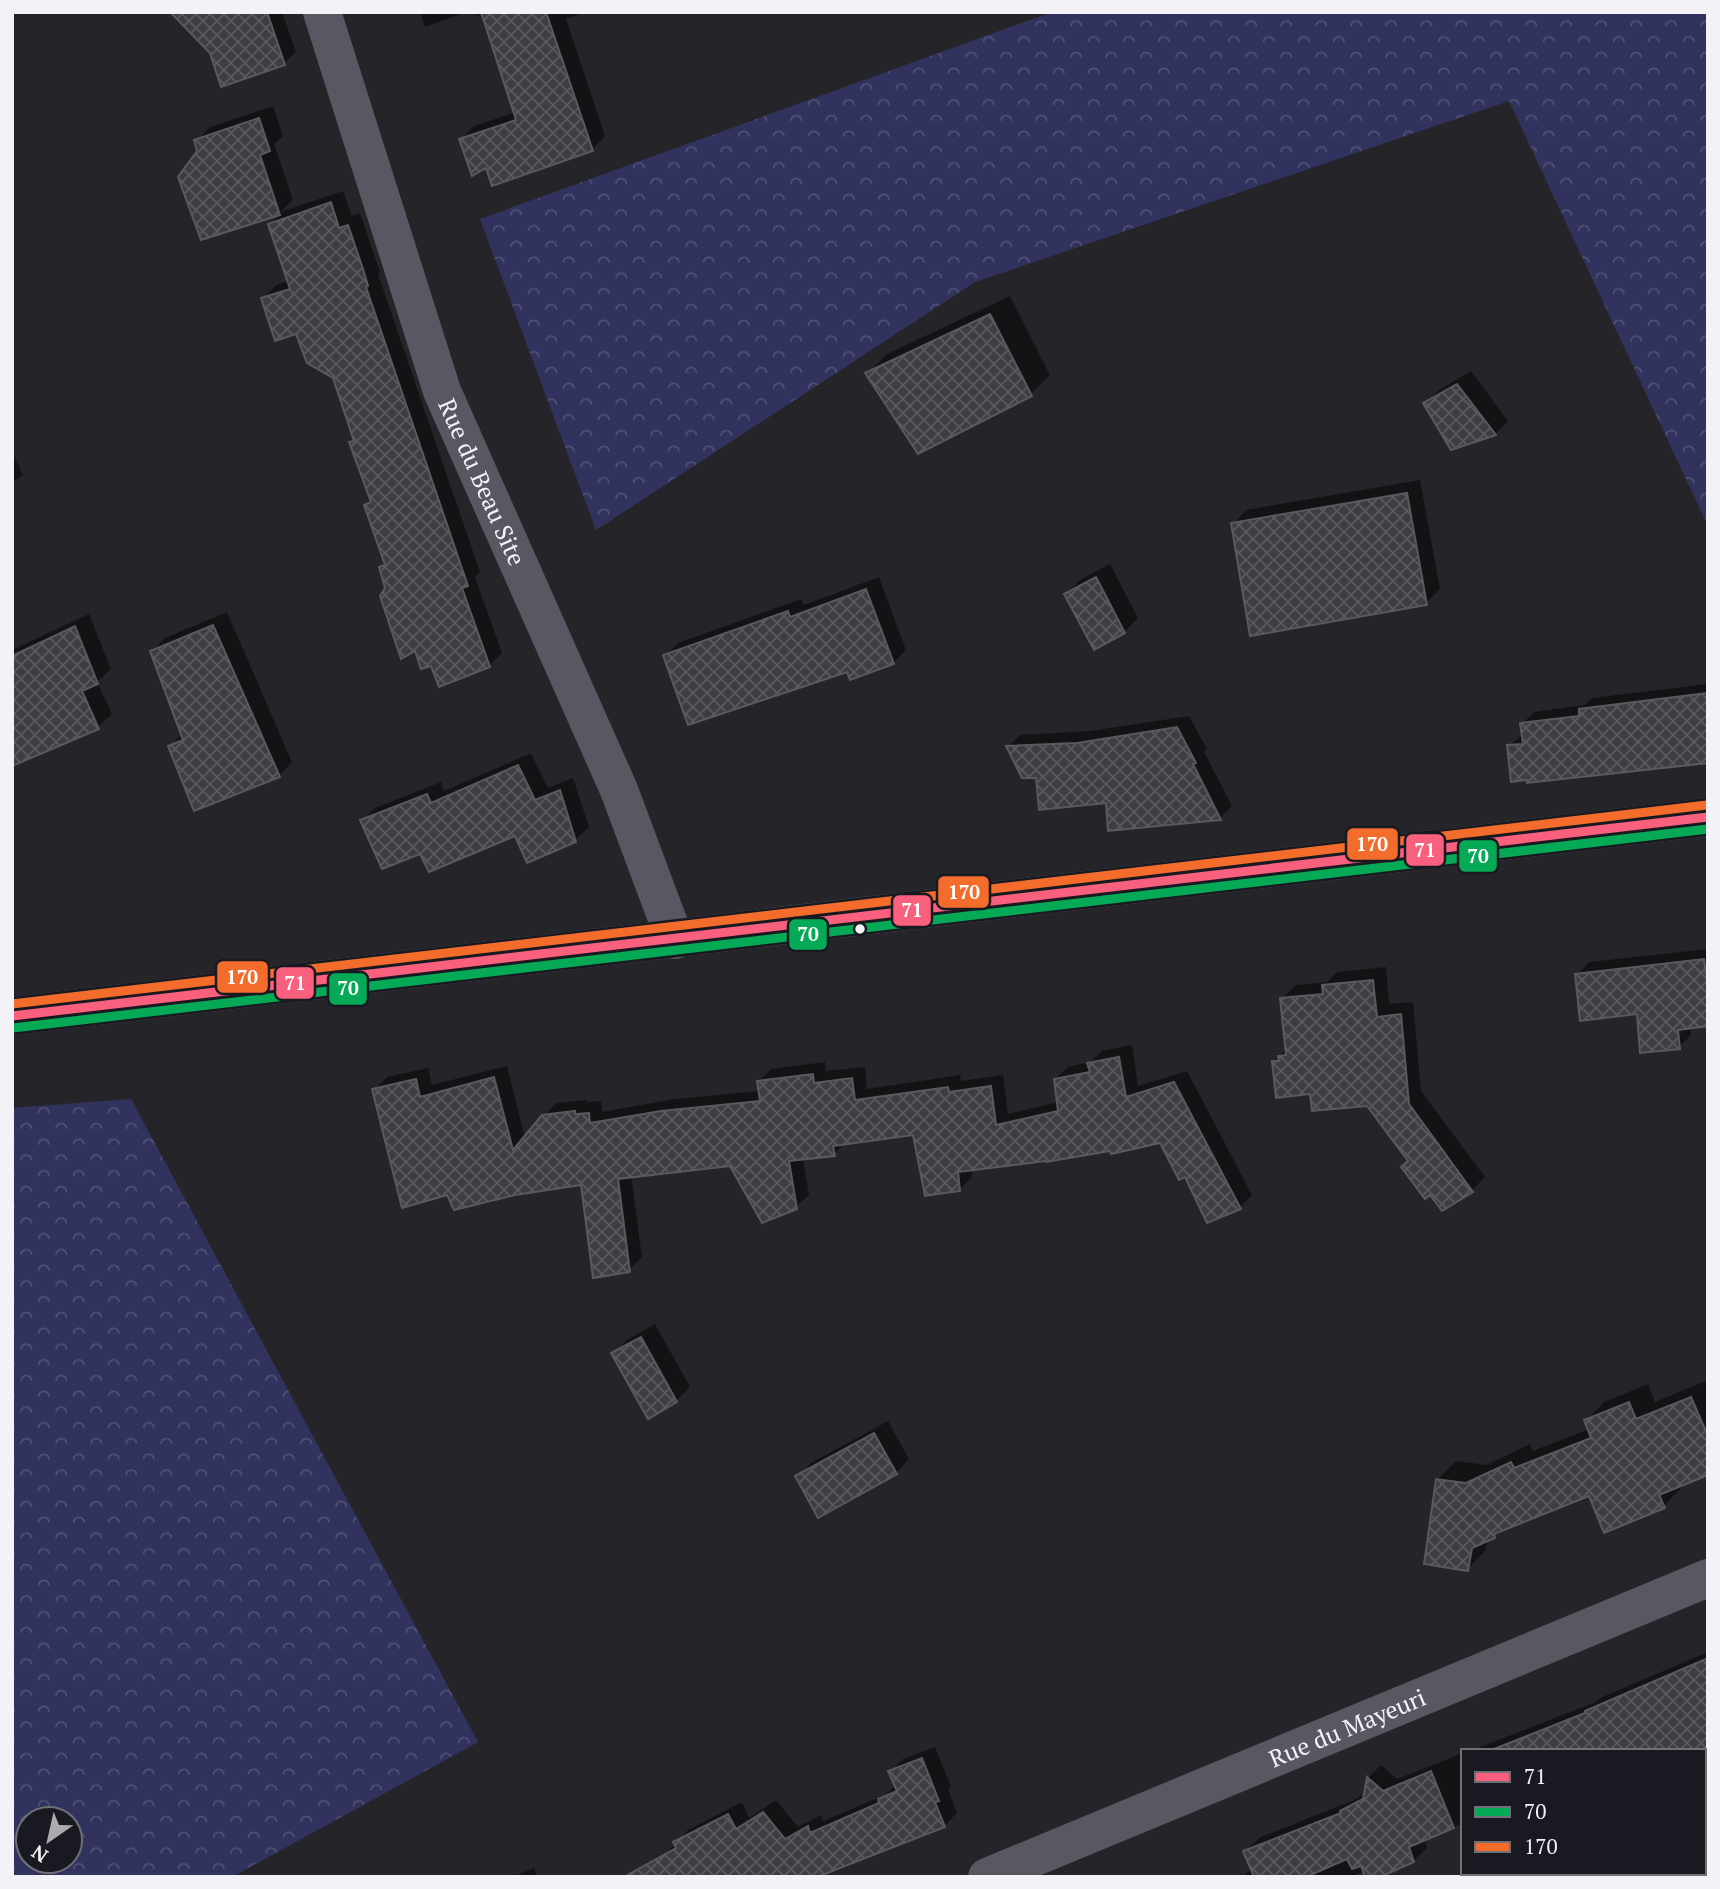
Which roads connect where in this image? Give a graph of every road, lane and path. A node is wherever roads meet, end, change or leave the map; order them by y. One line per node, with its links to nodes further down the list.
1 (323, 12): 3 (street, Rue du Beau Site)
2 (1708, 817): 3 (main road)
3 (675, 940): 4 (main road)
4 (12, 1016)
5 (1708, 1578): 6 (street, Rue du Mayeuri)
6 (987, 1877)

